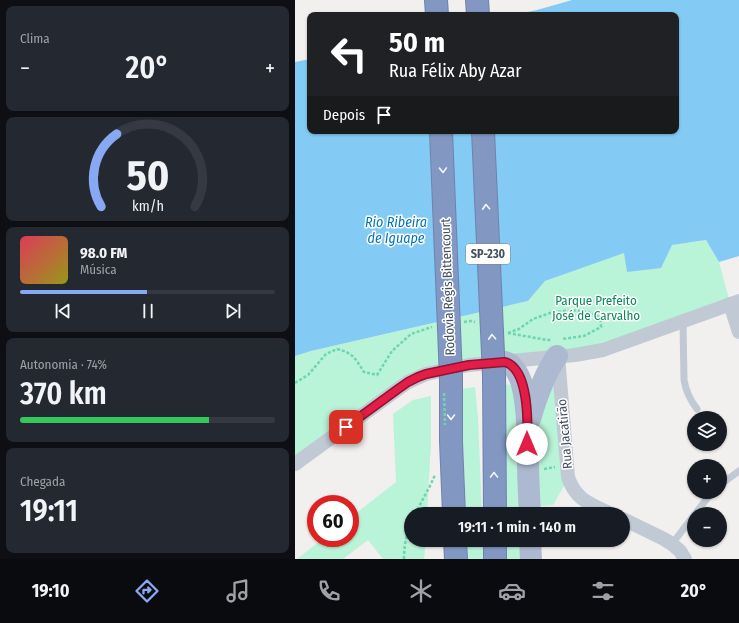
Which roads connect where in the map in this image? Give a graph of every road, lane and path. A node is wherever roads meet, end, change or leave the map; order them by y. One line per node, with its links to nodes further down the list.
1 (436, 0): 3 (highway)
2 (477, 0): 4 (highway)
3 (437, 12)
4 (478, 12)
5 (441, 134): 19 (highway, Rodovia Régis Bittencourt / SP-230, one-way to 19, bridge)
6 (483, 134): 15 (highway, SP-230, one-way to 6, bridge)
7 (734, 303): 10 (street); 13 (street)
8 (457, 322): 11 (path)
9 (601, 322): 9 (path)
10 (683, 322): 14 (street); 17 (lane)
11 (477, 323)
12 (435, 327): 16 (path)
13 (739, 332)
14 (558, 356): 15 (street); 18 (main road); 21 (street, Rua Jacatirão)
15 (499, 369): 18 (main road); 20 (street); 28 (highway, SP-230, one-way to 15)
16 (295, 383)
17 (697, 409)
18 (527, 428): 23 (main road)
19 (451, 441): 26 (highway); 27 (highway, Rodovia Régis Bittencourt / SP-230)
20 (295, 464)
21 (567, 466): 23 (path); 30 (street, Rua Jacatirão)
22 (739, 470): 24 (lane)
23 (528, 471): 29 (main road)
24 (727, 479)
25 (706, 499): 31 (lane)
26 (441, 507)
27 (454, 507)
28 (495, 507)
29 (530, 507)
30 (596, 507)
31 (700, 507)
32 (630, 523): 34 (street)
33 (687, 524): 34 (lane)
34 (672, 544): 45 (street)
35 (404, 547): 40 (path)
36 (441, 547): 41 (highway)
37 (455, 547): 42 (highway)
38 (495, 547): 43 (highway)
39 (530, 547): 44 (main road)
40 (404, 559)
41 (441, 559)
42 (456, 559)
43 (495, 559)
44 (531, 559)
45 (685, 559)

